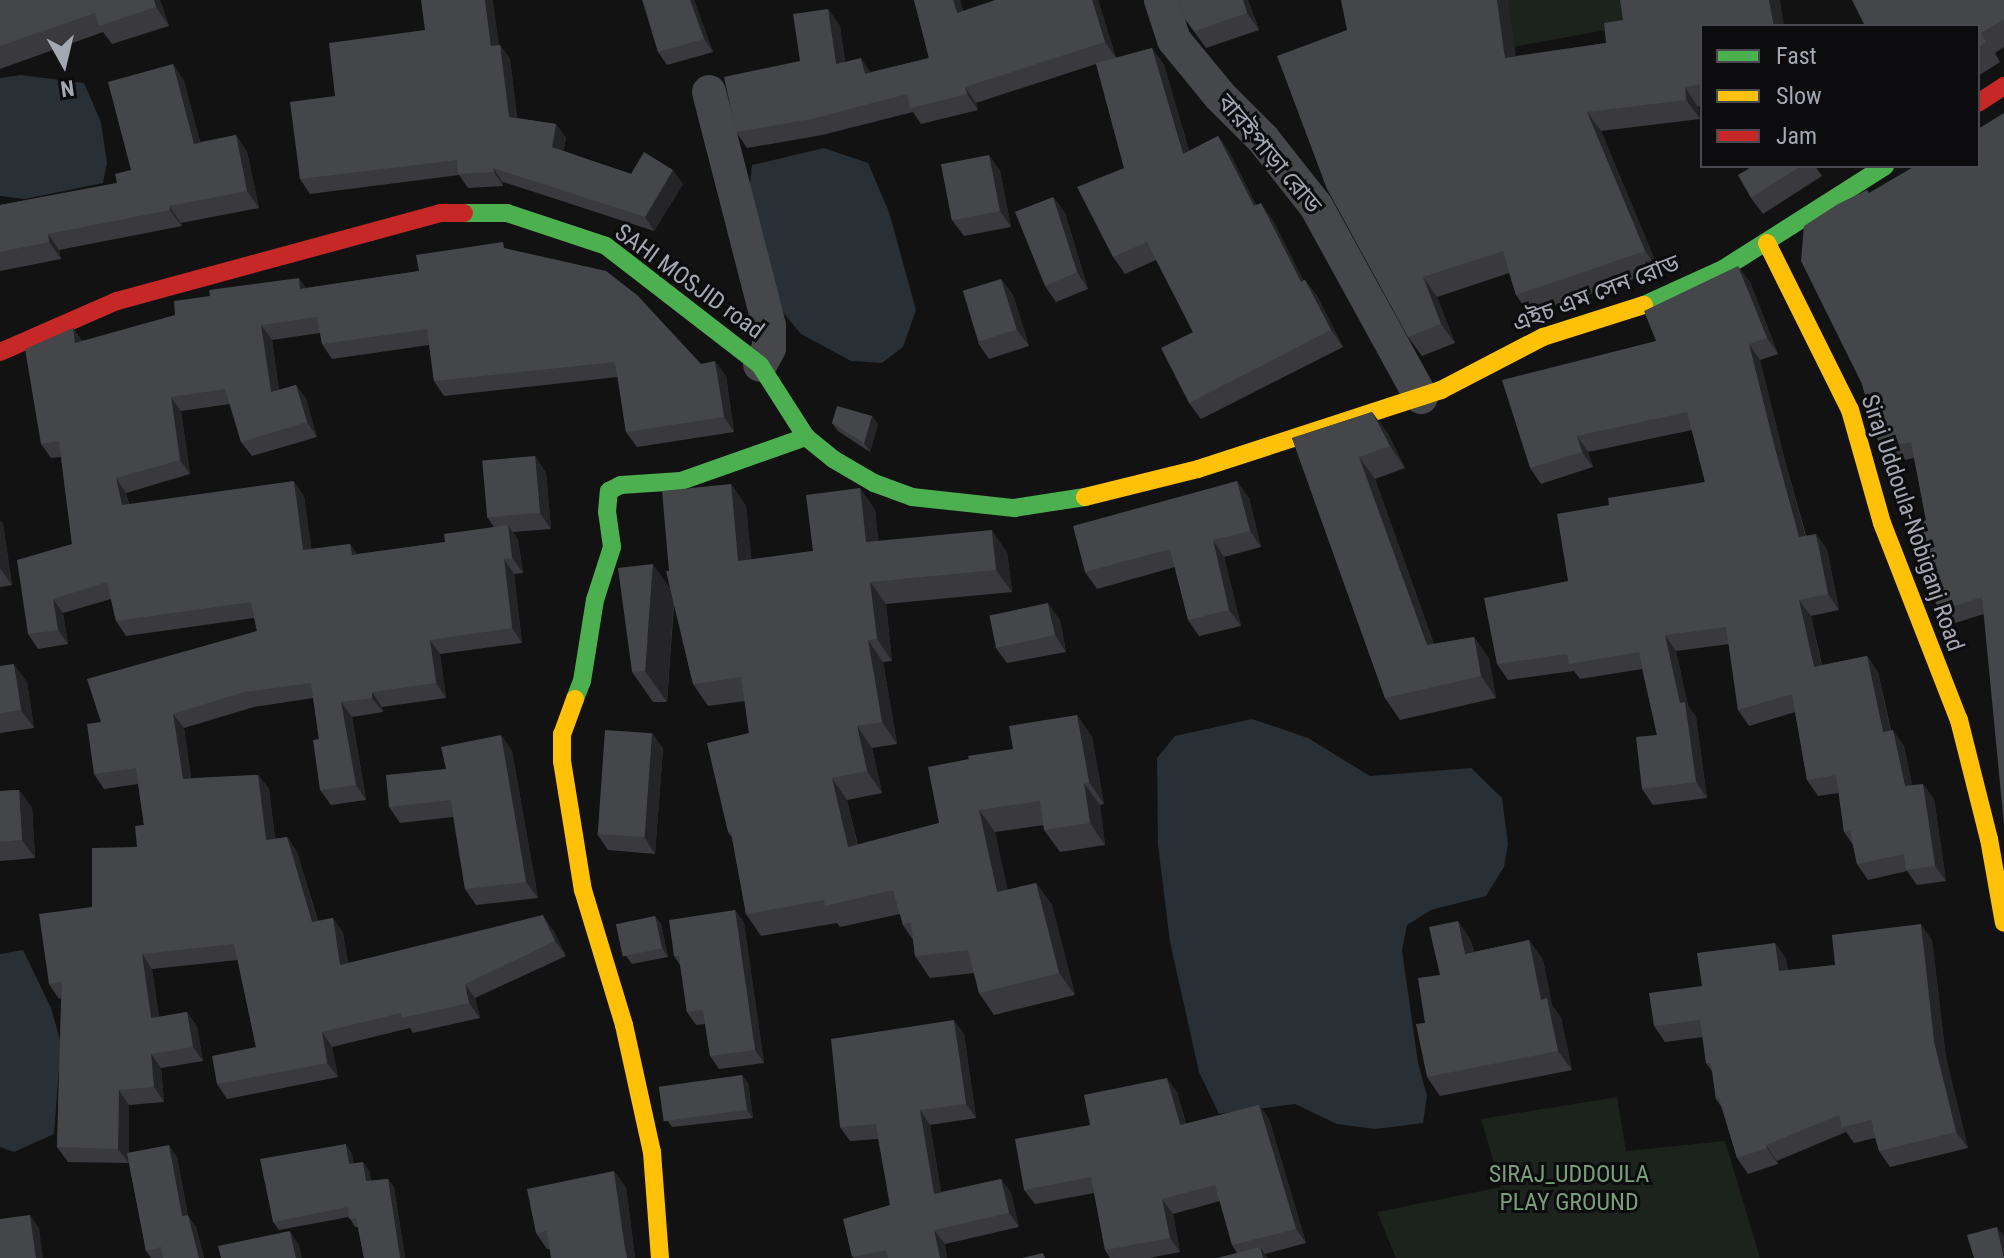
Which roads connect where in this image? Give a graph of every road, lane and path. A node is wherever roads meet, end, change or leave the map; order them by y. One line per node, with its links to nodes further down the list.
1 (1161, 0): 9 (street, বারইপাড়া রোড)
2 (2004, 86): 4 (street)
3 (709, 92): 8 (street)
4 (1980, 102)
5 (1882, 168): 6 (street, এইচ এম সেন রোড)
6 (1767, 243): 9 (street, এইচ এম সেন রোড); 12 (street, Siraj Uddoula-Nobiganj Road)
7 (0, 352): 8 (street, SAHI MOSJID road)
8 (760, 365): 10 (street, SAHI MOSJID road)
9 (1421, 397): 11 (street, এইচ এম সেন রোড)
10 (806, 437): 11 (street, SAHI MOSJID road); 13 (street)
11 (1263, 448)
12 (2004, 923)
13 (660, 1258)

